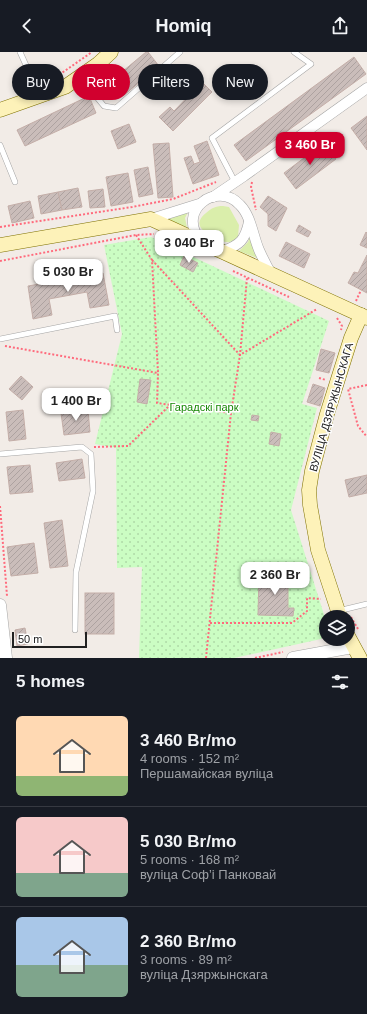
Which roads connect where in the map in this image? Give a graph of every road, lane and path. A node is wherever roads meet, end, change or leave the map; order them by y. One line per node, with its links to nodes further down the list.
1 (20, 52): 6 (lane)
2 (92, 52): 7 (path)
3 (111, 52): 8 (main road)
4 (180, 52): 10 (lane)
5 (294, 52): 16 (lane)
6 (26, 64)
7 (64, 72)
8 (64, 87)
9 (367, 88): 16 (street)
10 (130, 96)
11 (29, 100): 14 (main road)
12 (99, 100): 13 (lane)
13 (125, 100)
14 (0, 110)
15 (0, 145): 17 (lane)
16 (233, 178): 19 (street); 24 (path)
17 (14, 182)
18 (252, 182): 21 (path)
19 (213, 196): 20 (street); 23 (street)
20 (199, 204): 22 (street); 27 (street)
21 (256, 210)
22 (151, 219): 27 (main road); 28 (main road)
23 (249, 222): 29 (street); 33 (street)
24 (0, 227)
25 (156, 234): 26 (path)
26 (136, 235): 30 (path); 31 (path)
27 (202, 242): 29 (main road)
28 (0, 245)
29 (223, 252): 33 (main road)
30 (152, 260): 48 (path); 49 (path)
31 (0, 261)
32 (228, 268): 34 (path)
33 (272, 275): 42 (main road)
34 (247, 278): 37 (path); 48 (path)
35 (361, 290): 38 (path)
36 (350, 299): 38 (path)
37 (296, 300)
38 (356, 301): 42 (path)
39 (310, 306): 40 (path)
40 (317, 309): 41 (path); 48 (path)
41 (323, 311)
42 (363, 312): 63 (main road, ВУЛІЦА ДЗЯРЖЫНСКАГА)
43 (333, 316): 45 (path)
44 (117, 330): 46 (lane)
45 (340, 335)
46 (0, 339)
47 (0, 345): 49 (path)
48 (240, 355): 55 (path)
49 (158, 373): 54 (path)
50 (350, 383): 52 (path)
51 (367, 385): 52 (path)
52 (348, 389): 53 (path); 56 (path)
53 (345, 396)
54 (170, 405): 55 (path); 57 (path)
55 (231, 412): 65 (path)
56 (367, 438)
57 (82, 447): 58 (lane); 66 (lane)
58 (0, 454)
59 (0, 506): 61 (path)
60 (325, 599): 65 (path)
61 (4, 602): 69 (street)
62 (367, 604): 64 (lane)
63 (340, 610)
64 (348, 610)
65 (210, 623): 70 (path)
66 (75, 630)
67 (345, 646): 68 (street)
68 (312, 656): 71 (street)
69 (6, 658)
70 (206, 658)
71 (292, 658)

